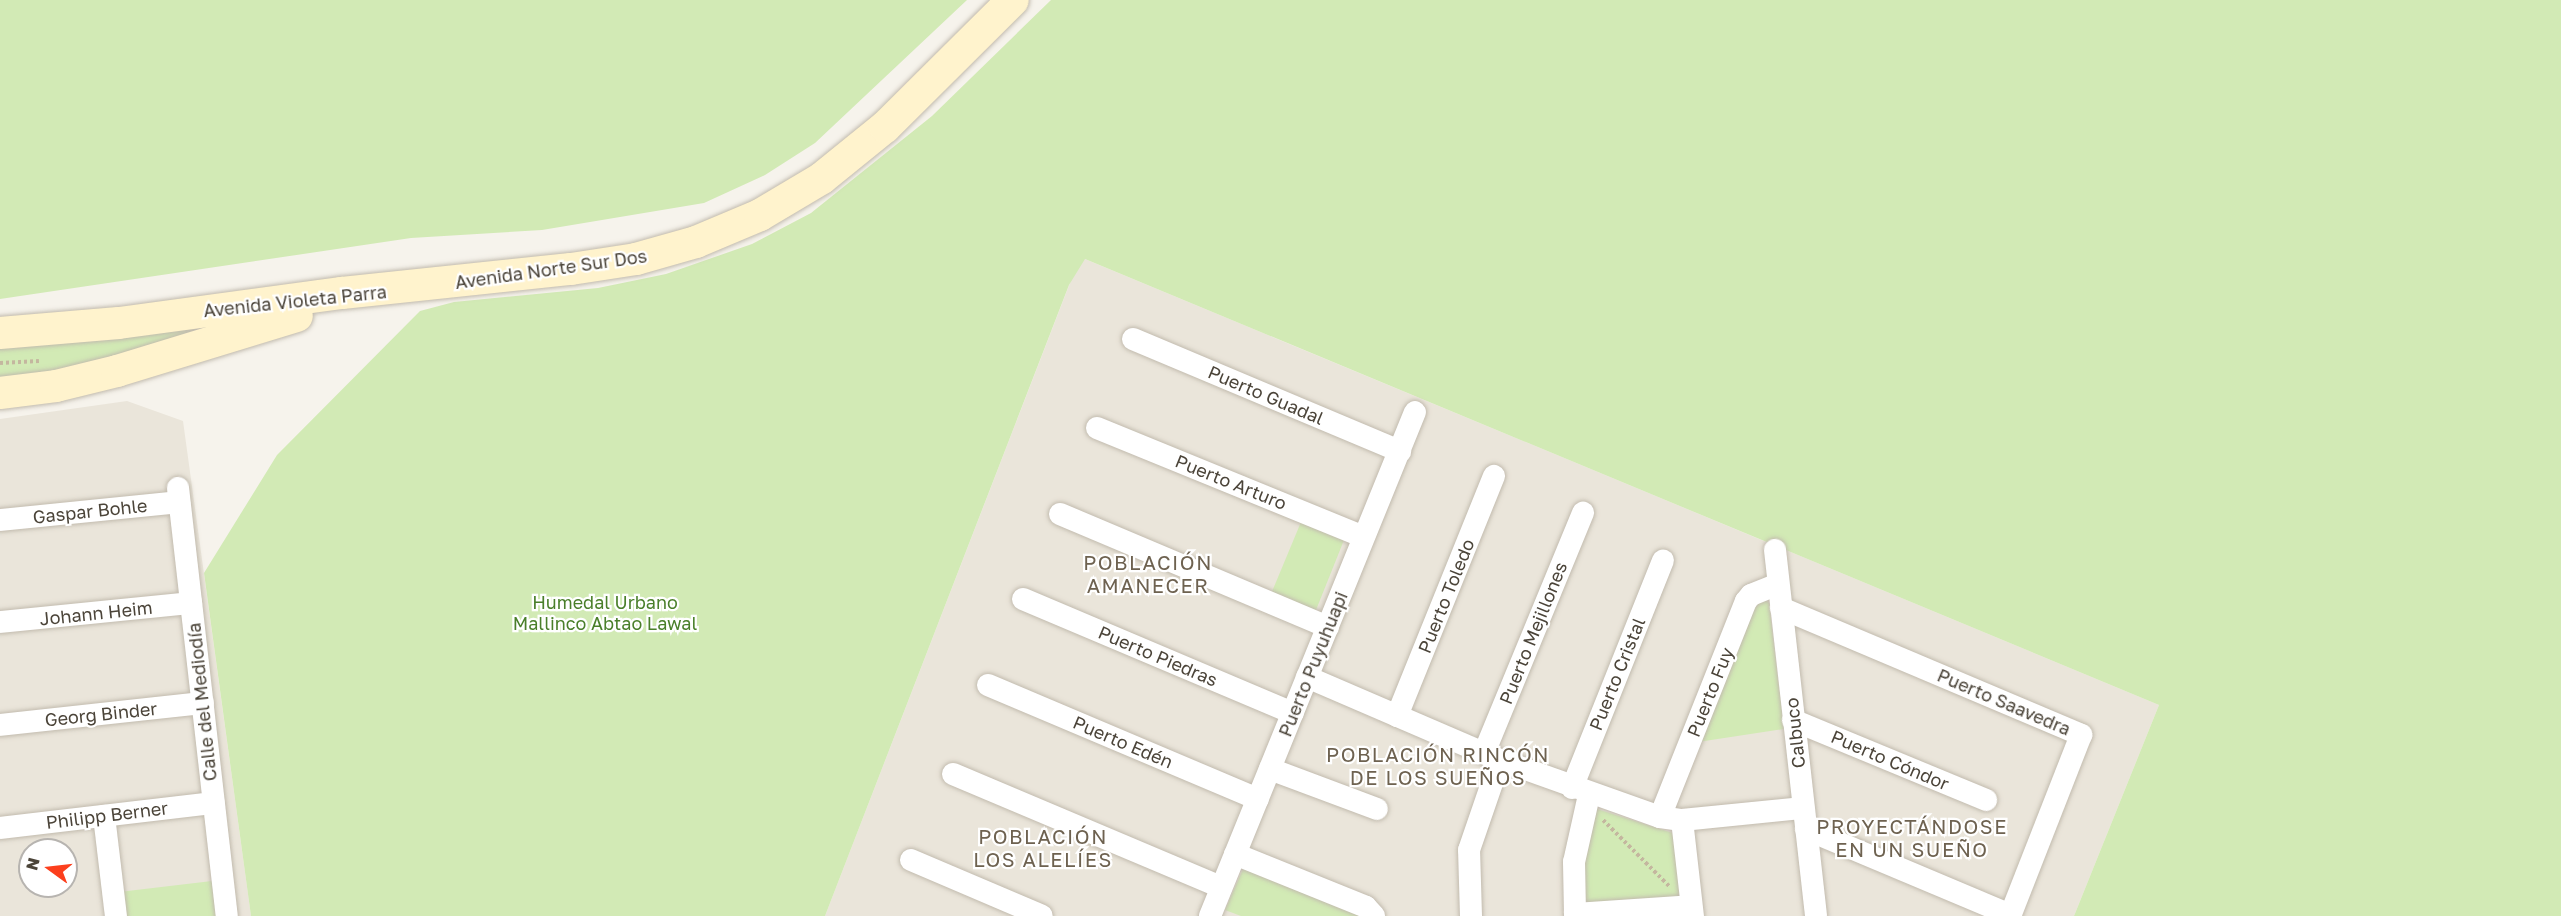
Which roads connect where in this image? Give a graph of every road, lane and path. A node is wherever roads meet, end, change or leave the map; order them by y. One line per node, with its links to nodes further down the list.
1 (1013, 0): 2 (main road, Avenida Norte Sur Dos)
2 (397, 290): 3 (main road, Avenida Violeta Parra); 7 (main road, Avenida Violeta Parra)
3 (0, 333)
4 (1133, 339): 10 (street, Puerto Guadal)
5 (51, 360): 6 (path)
6 (0, 363)
7 (0, 393)
8 (1415, 412): 10 (street, Puerto Puyuhuapi)
9 (1097, 428): 16 (street, Puerto Arturo)
10 (1400, 451): 16 (street, Puerto Puyuhuapi)
11 (1494, 476): 29 (street, Puerto Toledo)
12 (178, 495): 15 (street, Gaspar Bohle); 21 (street, Calle del Mediodía)
13 (1583, 513): 32 (street, Puerto Mejillones)
14 (1060, 514): 24 (street)
15 (0, 520)
16 (1364, 537): 24 (street, Puerto Puyuhuapi)
17 (1774, 550): 19 (street, Calbuco)
18 (1663, 560): 35 (street, Puerto Cristal)
19 (1778, 584): 22 (street, Calbuco); 41 (street, Puerto Fuy)
20 (1023, 599): 28 (street, Puerto Piedras)
21 (191, 603): 23 (street, Johann Heim); 27 (street, Calle del Mediodía)
22 (1781, 608): 30 (street, Calbuco); 49 (street, Puerto Saavedra)
23 (0, 622)
24 (1328, 627): 25 (street, Puerto Puyuhuapi)
25 (1307, 677): 28 (street, Puerto Puyuhuapi); 29 (street)
26 (988, 685): 36 (street, Puerto Edén)
27 (202, 703): 31 (street, Georg Binder); 38 (street, Calle del Mediodía)
28 (1293, 712): 33 (street, Puerto Puyuhuapi)
29 (1397, 716): 32 (street)
30 (1793, 720): 37 (street, Puerto Cóndor); 42 (street, Calbuco)
31 (0, 725)
32 (1492, 756): 35 (street); 54 (street, Puerto Mejillones)
33 (1270, 769): 36 (street, Puerto Puyuhuapi); 39 (street)
34 (953, 774): 46 (street)
35 (1583, 795): 41 (street); 47 (path); 47 (street, Puerto Cristal)
36 (1258, 799): 44 (street, Puerto Puyuhuapi)
37 (1986, 800)
38 (214, 803): 40 (street, Philipp Berner); 50 (street, Calle del Mediodía)
39 (1377, 809)
40 (104, 816): 43 (street, Philipp Berner); 48 (street)
41 (1671, 819): 42 (street); 47 (street)
42 (1805, 819): 49 (street); 55 (street, Calbuco)
43 (0, 828)
44 (1235, 854): 46 (street, Puerto Puyuhuapi); 53 (street)
45 (911, 860): 51 (street)
46 (1221, 887): 52 (street, Puerto Puyuhuapi)
47 (1692, 911)
48 (109, 915)
49 (2011, 915)
50 (227, 916)
51 (1042, 916)
52 (1210, 916)
53 (1374, 916)
54 (1471, 916)
55 (1816, 916)

